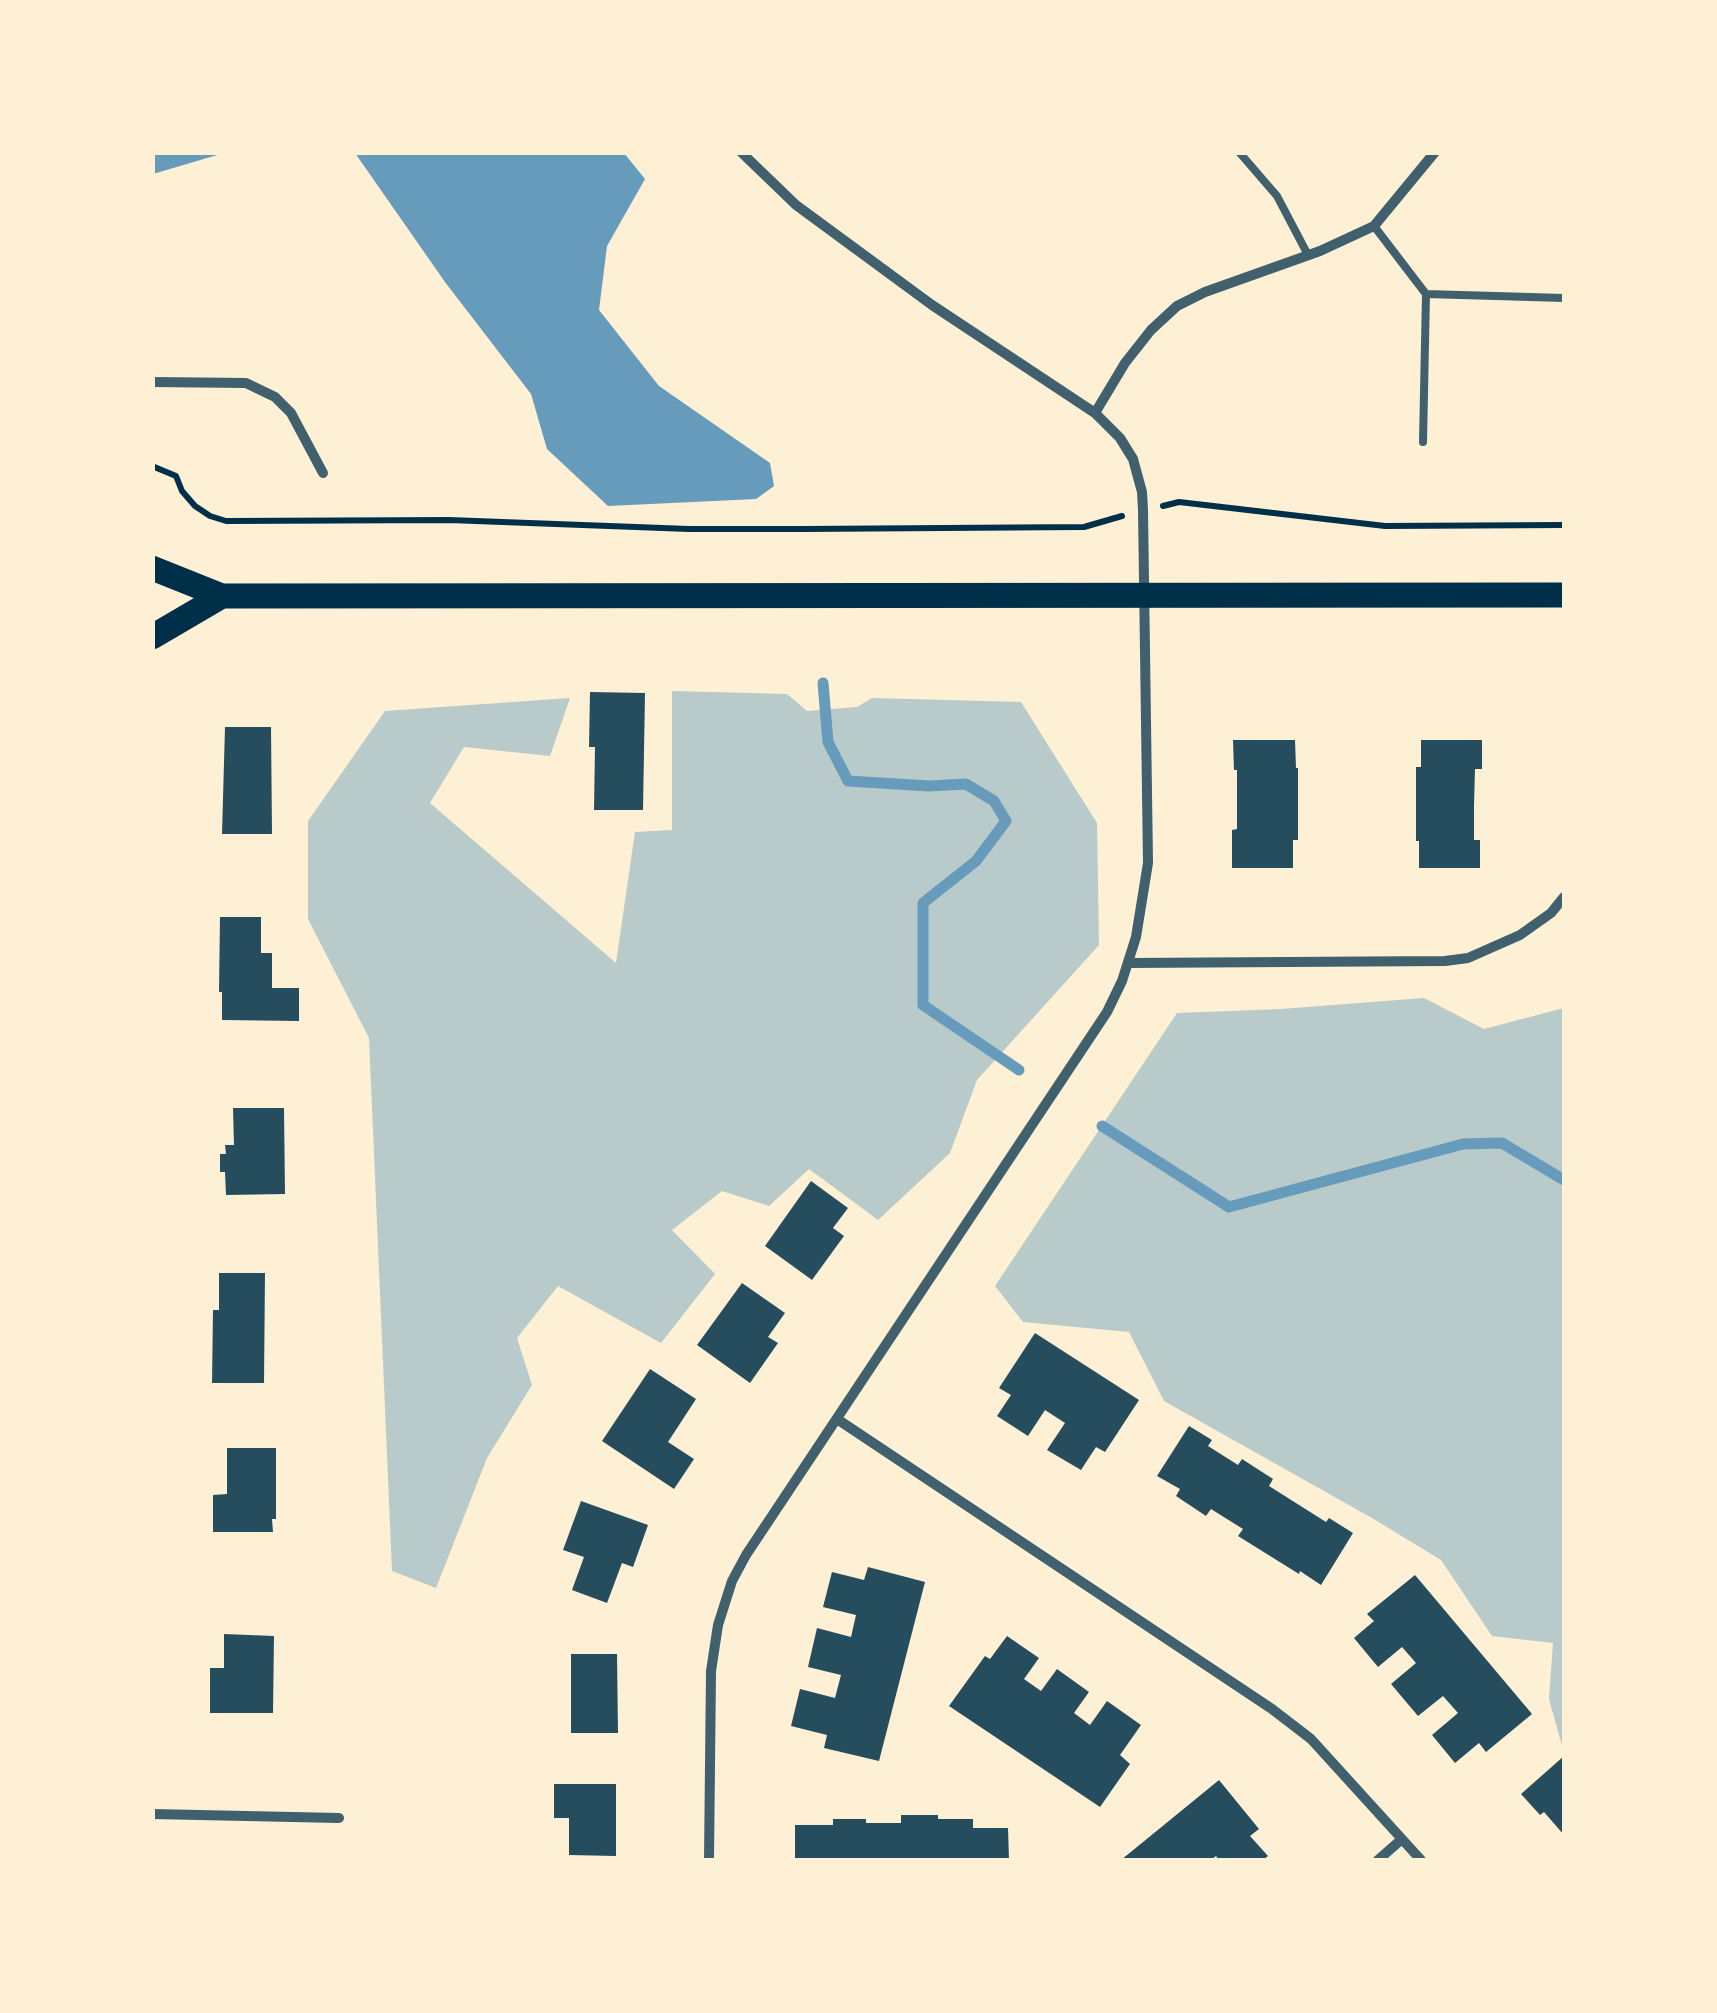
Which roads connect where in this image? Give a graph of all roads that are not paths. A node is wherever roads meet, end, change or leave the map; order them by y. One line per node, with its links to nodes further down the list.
1 (741, 152): 9 (street)
2 (1239, 152): 5 (lane)
3 (1435, 152): 4 (street)
4 (1374, 226): 5 (street); 6 (lane)
5 (1308, 255): 9 (street)
6 (1426, 294): 7 (lane); 10 (lane)
7 (1564, 298)
8 (152, 382): 11 (street)
9 (1095, 413): 15 (street)
10 (1423, 442)
11 (323, 473)
12 (152, 568): 14 (main road)
13 (1564, 594): 15 (main road)
14 (222, 596): 15 (main road); 16 (main road)
15 (1144, 596): 18 (street)
16 (152, 637)
17 (1564, 897): 18 (street)
18 (1128, 963): 19 (street)
19 (837, 1418): 22 (street); 23 (street)
20 (152, 1814): 21 (street)
21 (340, 1818)
22 (1402, 1839): 24 (street); 25 (street)
23 (708, 1860)
24 (1378, 1860)
25 (1420, 1860)

